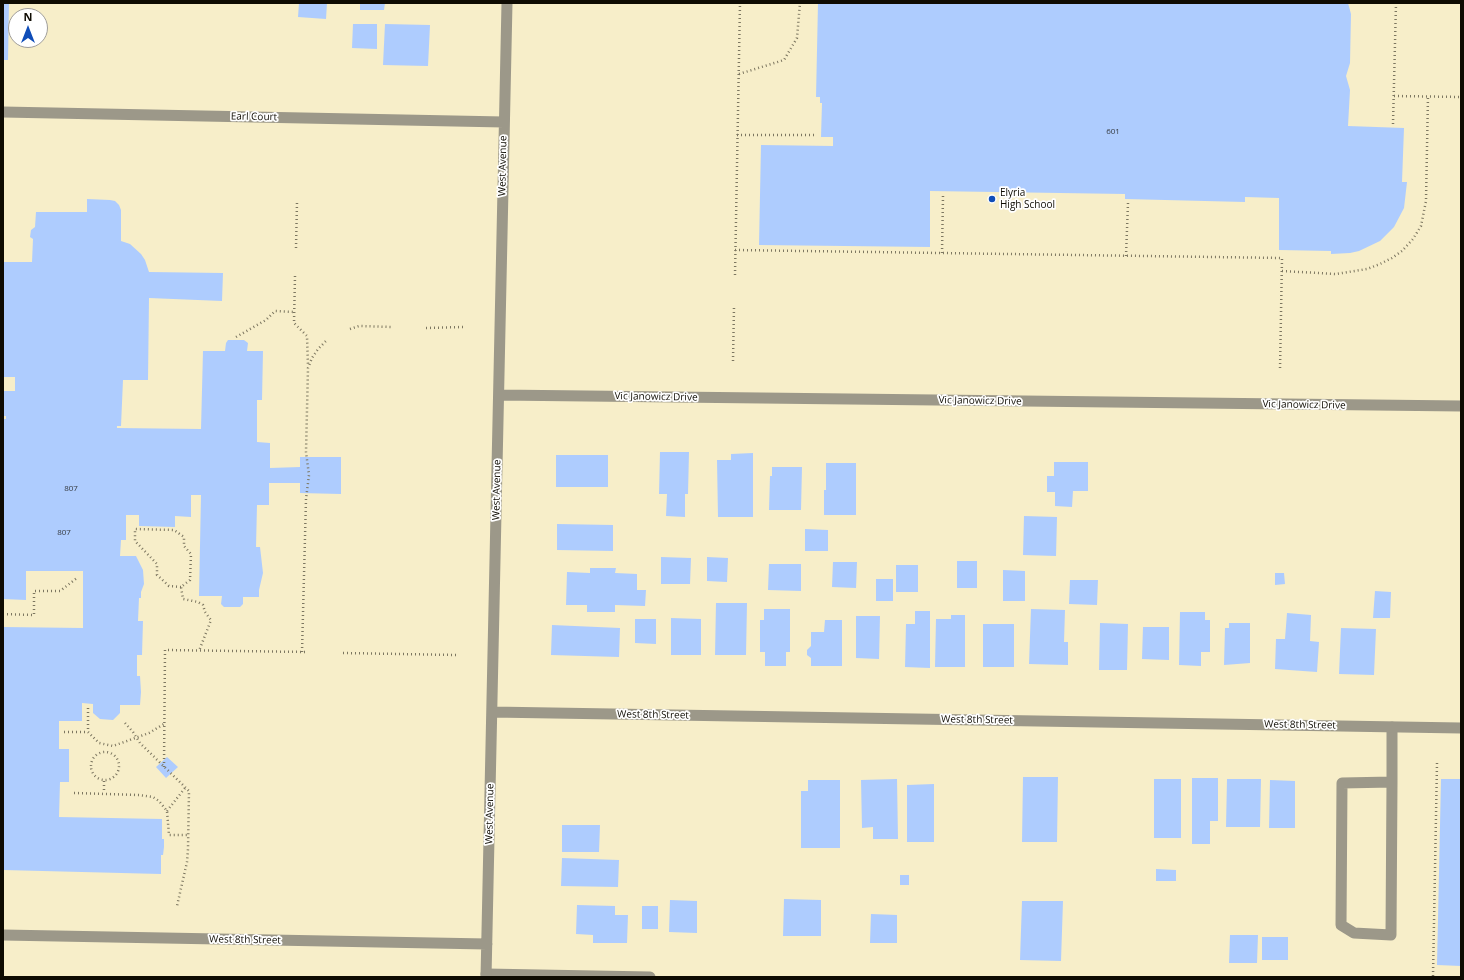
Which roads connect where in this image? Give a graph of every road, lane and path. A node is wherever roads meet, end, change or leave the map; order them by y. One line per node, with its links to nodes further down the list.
1 (507, 3): 10 (street, West Avenue)
2 (740, 3): 5 (path)
3 (800, 3): 5 (path)
4 (1396, 3): 6 (path)
5 (739, 74): 12 (path)
6 (1394, 96): 7 (path); 11 (path)
7 (1428, 96): 8 (path); 21 (path)
8 (1461, 97)
9 (3, 112): 10 (street, Earl Court)
10 (504, 122): 35 (street, West Avenue)
11 (1393, 124)
12 (737, 135): 13 (path); 18 (path)
13 (817, 135)
14 (943, 196): 19 (path)
15 (297, 202): 17 (path)
16 (1128, 203): 20 (path)
17 (296, 248)
18 (735, 250): 19 (path); 22 (path)
19 (942, 253): 20 (path)
20 (1126, 256): 21 (path)
21 (1282, 271): 34 (path)
22 (735, 275)
23 (295, 276): 25 (path)
24 (734, 307): 32 (path)
25 (295, 312): 30 (path); 33 (path)
26 (392, 327): 29 (path)
27 (463, 327): 28 (path)
28 (426, 328)
29 (350, 329)
30 (236, 337)
31 (327, 340): 33 (path)
32 (733, 361)
33 (308, 368): 41 (path)
34 (1280, 370)
35 (499, 395): 36 (street, Vic Janowicz Drive); 46 (street, West Avenue)
36 (1461, 406)
37 (77, 578): 39 (path)
38 (181, 587): 38 (path); 40 (path)
39 (3, 614)
40 (199, 650): 41 (path); 48 (path)
41 (302, 652): 42 (path)
42 (306, 652)
43 (343, 653): 44 (path)
44 (456, 654)
45 (88, 708): 52 (path)
46 (492, 712): 49 (street, West 8th Street); 67 (street, West Avenue)
47 (125, 723): 53 (path)
48 (164, 724): 53 (path); 57 (path)
49 (1392, 727): 50 (street, West 8th Street); 59 (street)
50 (1461, 728)
51 (64, 732): 52 (path)
52 (88, 732): 54 (path)
53 (136, 737): 54 (path); 57 (path)
54 (108, 745): 55 (path)
55 (107, 752): 58 (path); 58 (path)
56 (1437, 763): 69 (path)
57 (164, 767): 60 (path)
58 (104, 781): 62 (path)
59 (1392, 782): 59 (street)
60 (185, 788): 63 (path); 64 (path)
61 (74, 793): 62 (path)
62 (104, 794): 63 (path)
63 (167, 811): 64 (path)
64 (189, 835): 65 (path)
65 (177, 906)
66 (3, 935): 67 (street, West 8th Street)
67 (487, 944): 68 (street, West Avenue)
68 (486, 976): 70 (street)
69 (1433, 976)
70 (650, 977)

